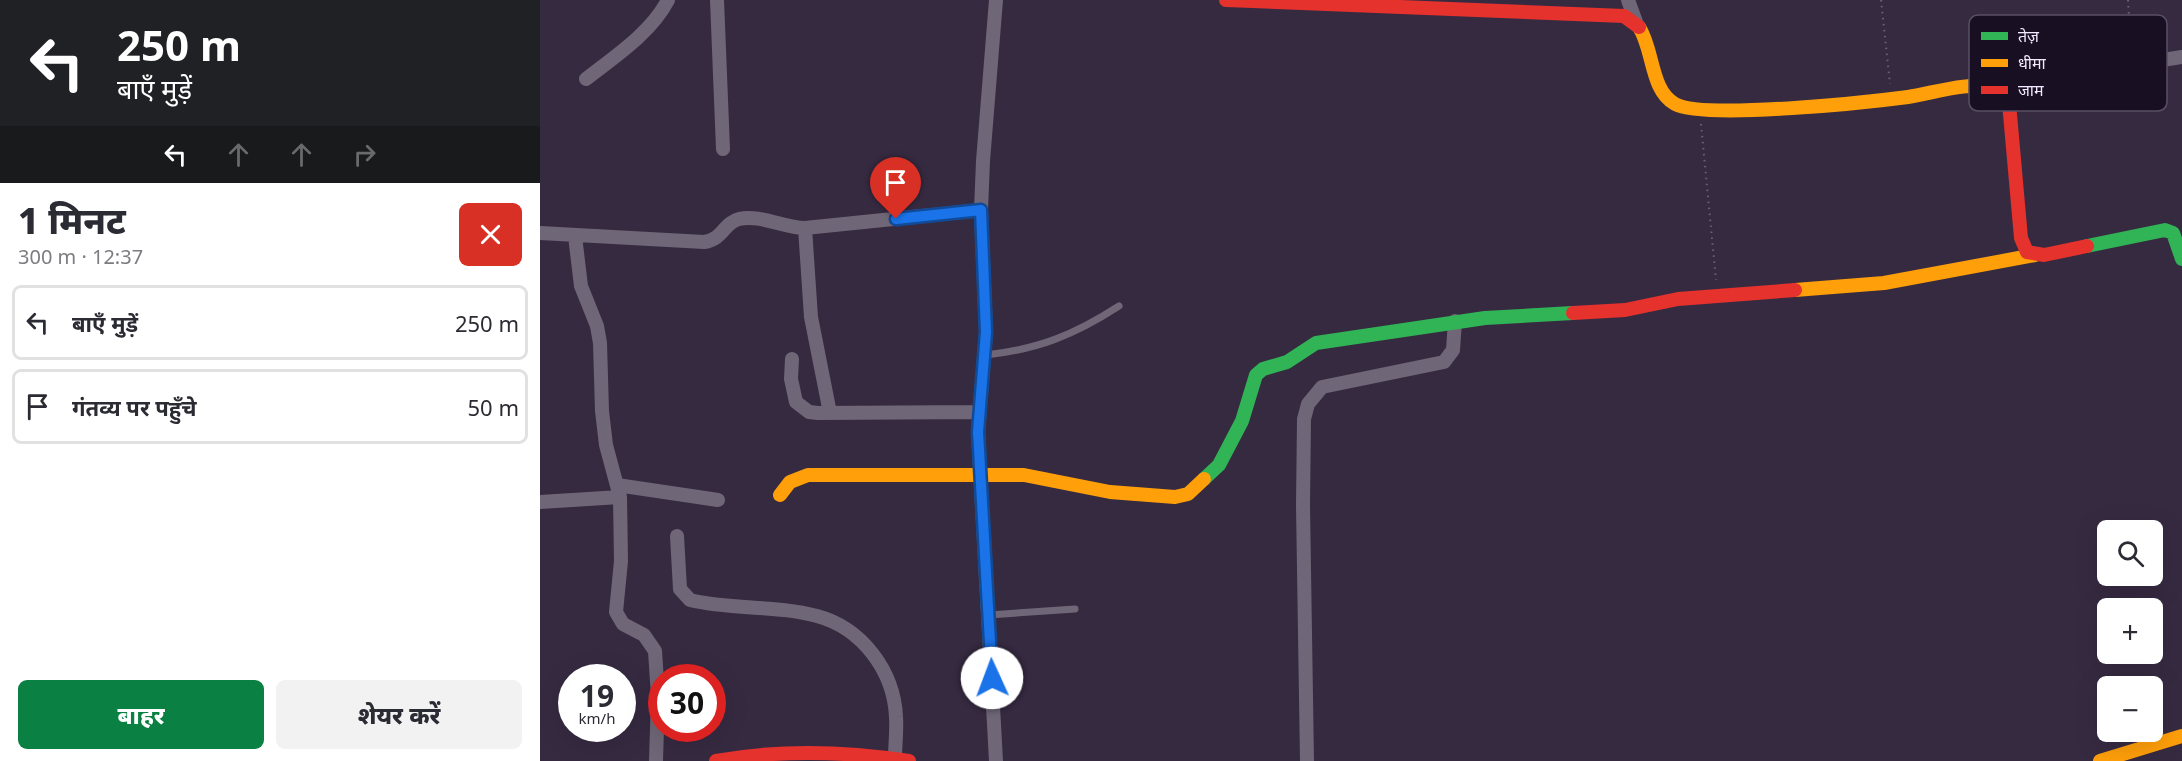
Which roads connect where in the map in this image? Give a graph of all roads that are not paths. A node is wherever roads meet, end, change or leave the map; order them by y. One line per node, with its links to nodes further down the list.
1 (668, 0): 9 (street)
2 (717, 0): 12 (street)
3 (996, 0): 13 (street)
4 (1226, 0): 6 (street)
5 (1628, 0): 6 (street)
6 (1636, 22): 10 (street)
7 (2182, 57): 8 (street)
8 (2167, 59)
9 (586, 79)
10 (1969, 89)
11 (2009, 111): 17 (street)
12 (723, 149)
13 (981, 210): 14 (street); 21 (street)
14 (806, 228): 16 (street); 24 (street)
15 (540, 233): 16 (street)
16 (575, 236): 26 (street)
17 (2035, 255): 18 (street); 20 (street)
18 (2182, 259)
19 (1119, 306): 21 (lane)
20 (1455, 321): 25 (street); 38 (street)
21 (986, 355): 23 (street)
22 (792, 359): 24 (street)
23 (980, 412): 24 (street); 25 (street)
24 (830, 414)
25 (980, 475): 27 (street); 32 (street)
26 (618, 491): 28 (street); 29 (street); 35 (street)
27 (780, 495)
28 (718, 500)
29 (540, 502)
30 (677, 536): 34 (street)
31 (1076, 609): 32 (lane)
32 (989, 615): 37 (street)
33 (2182, 736): 39 (street)
34 (902, 760): 36 (street)
35 (656, 761)
36 (717, 761)
37 (996, 761)
38 (1307, 761)
39 (2100, 761)

